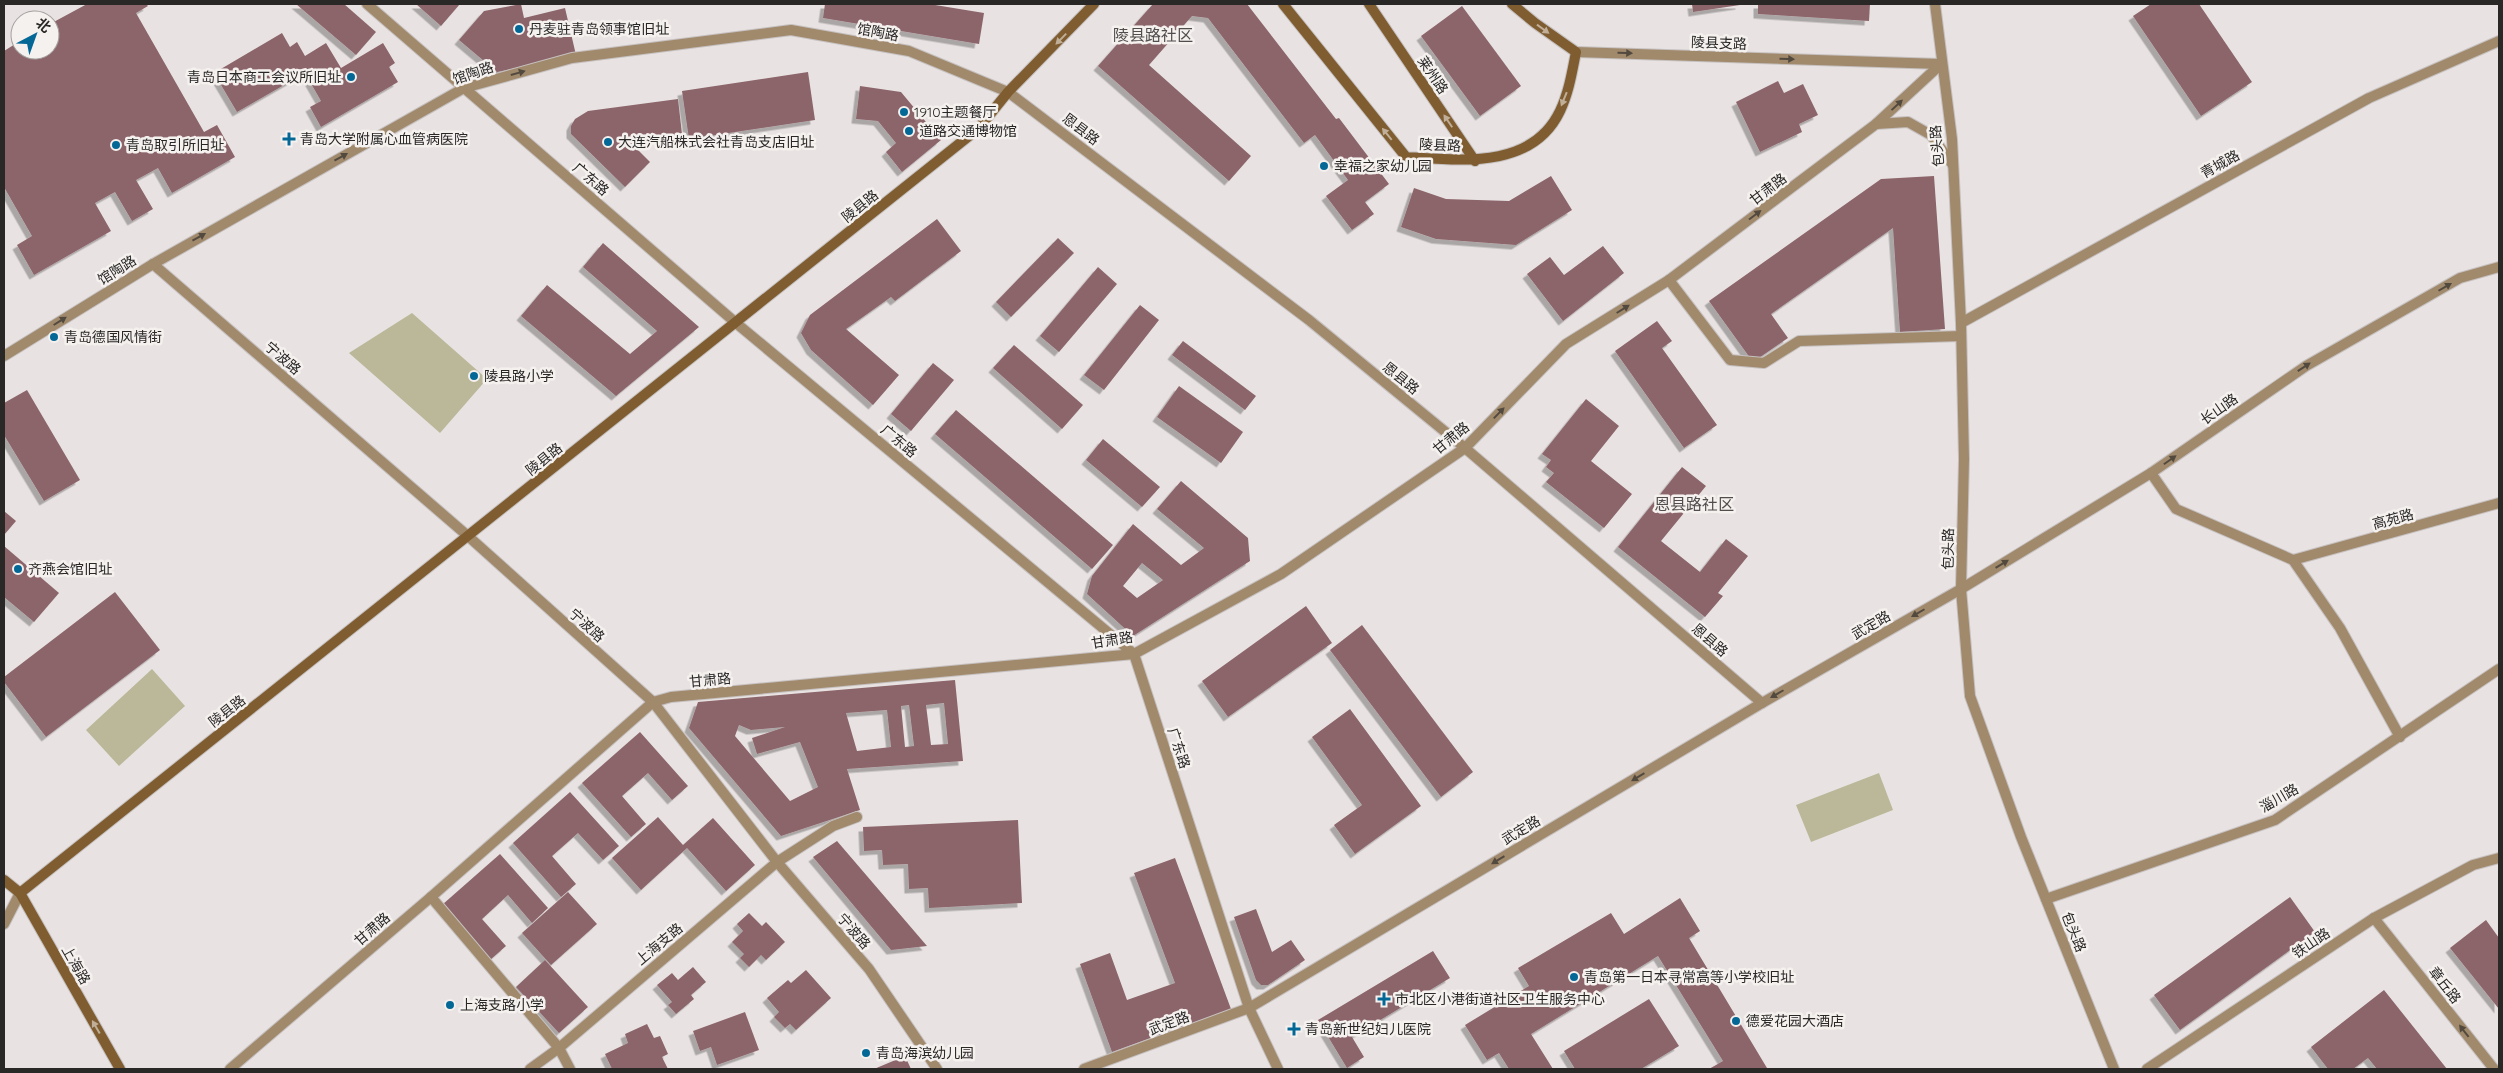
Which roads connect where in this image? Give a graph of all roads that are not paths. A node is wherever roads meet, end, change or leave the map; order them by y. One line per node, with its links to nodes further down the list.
1 (367, 4): 10 (street, 广东路)
2 (1094, 4): 11 (street, 陵县路, one-way to 11)
3 (1283, 4): 13 (street, 陵县路, one-way to 3)
4 (1369, 4): 13 (street, 莱州路, one-way to 4)
5 (1512, 4): 8 (street, one-way to 8)
6 (1935, 4): 9 (street, 包头路)
7 (2499, 41): 19 (street, 青城路)
8 (1576, 52): 9 (street, 陵县支路, one-way to 9); 13 (street, 陵县路, one-way to 13)
9 (1941, 64): 12 (street, 甘肃路, one-way to 9); 14 (street, 包头路)
10 (464, 88): 11 (street, 馆陶路, one-way to 11); 15 (street, 馆陶路, one-way to 10); 18 (street, 广东路)
11 (1008, 92): 18 (street, 陵县路); 22 (street, 恩县路)
12 (1876, 124): 14 (street); 17 (street, 甘肃路, one-way to 12)
13 (1475, 161)
14 (1953, 165): 19 (street, 包头路)
15 (153, 264): 21 (street, 馆陶路, one-way to 15); 25 (street, 宁波路)
16 (2499, 267): 23 (street, 长山路, one-way to 16)
17 (1669, 280): 20 (street); 22 (street, 甘肃路, one-way to 17)
18 (736, 323): 25 (street, 陵县路); 28 (street, 广东路)
19 (1961, 323): 20 (street, 包头路)
20 (1961, 336): 27 (street, 包头路)
21 (4, 356)
22 (1465, 448): 28 (street, 甘肃路); 31 (street, 恩县路)
23 (2151, 473): 26 (street); 27 (street, 长山路, one-way to 23)
24 (2499, 503): 26 (street, 高苑路)
25 (469, 537): 30 (street, 宁波路); 37 (street, 陵县路)
26 (2293, 560): 32 (street)
27 (1961, 589): 31 (street, 武定路, one-way to 31); 39 (street, 包头路)
28 (1134, 654): 30 (street, 甘肃路); 42 (street, 广东路)
29 (2499, 669): 32 (street, 淄川路)
30 (653, 702): 35 (street, 宁波路); 38 (street, 甘肃路)
31 (1762, 703): 42 (street, 武定路, one-way to 42)
32 (2400, 737): 39 (street, 淄川路)
33 (857, 816): 35 (street, 上海支路)
34 (2499, 858): 40 (street, 铁山路)
35 (778, 862): 43 (street, 上海支路); 48 (street, 宁波路)
36 (4, 880): 37 (street, 上海路)
37 (20, 893): 41 (street, 陵县路); 44 (street, 上海路, one-way to 37)
38 (432, 897): 43 (street); 45 (street, 甘肃路)
39 (2046, 899): 51 (street, 包头路)
40 (2374, 918): 52 (street, 铁山路); 53 (street, 章丘路, one-way to 40)
41 (4, 924)
42 (1249, 1008): 49 (street, 武定路); 50 (street, 广东路)
43 (559, 1048): 46 (street, 上海支路); 47 (street)
44 (120, 1069)
45 (230, 1069)
46 (530, 1069)
47 (570, 1069)
48 (937, 1069)
49 (1084, 1069)
50 (1278, 1069)
51 (2114, 1069)
52 (2147, 1069)
53 (2494, 1069)

